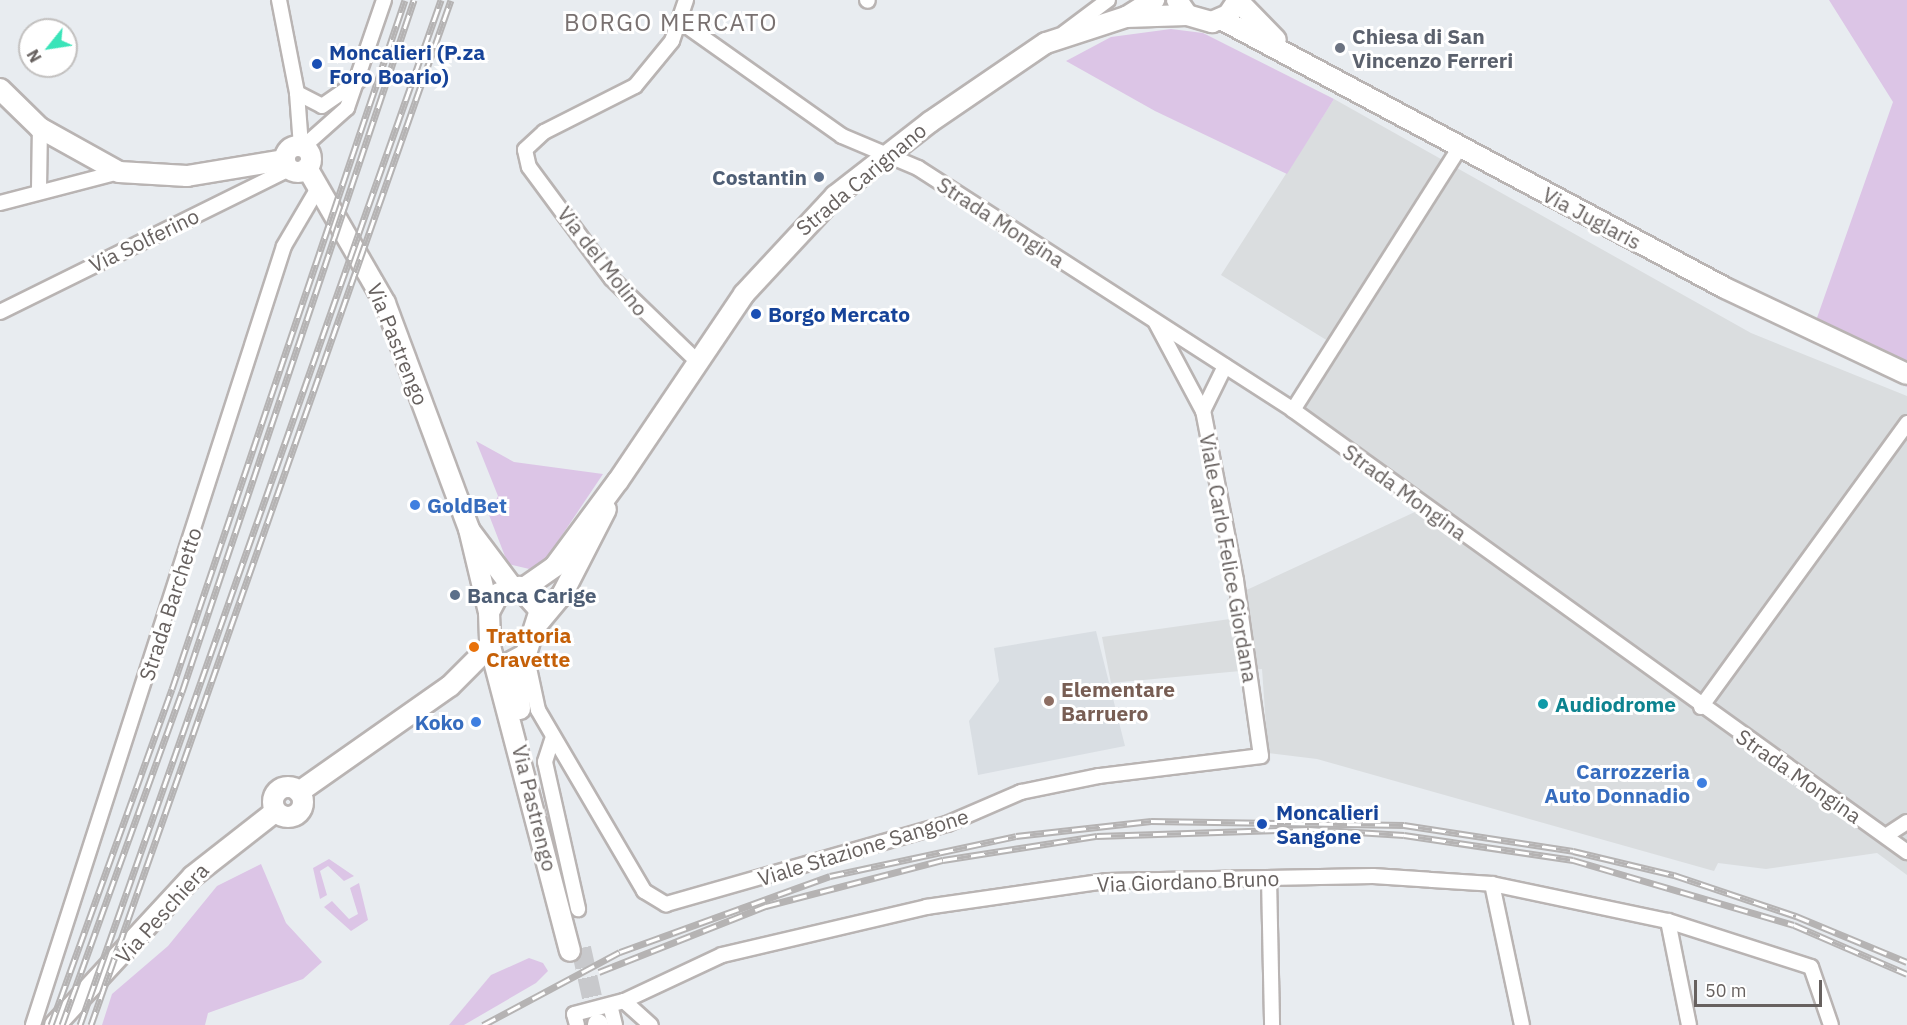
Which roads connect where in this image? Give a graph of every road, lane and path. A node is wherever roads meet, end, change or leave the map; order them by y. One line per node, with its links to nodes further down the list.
1 (279, 0): 15 (street)
2 (384, 0): 13 (street)
3 (686, 0): 10 (street)
4 (1108, 0): 11 (street, Strada Carignano)
5 (1154, 0): 8 (street, Strada Carignano)
6 (1238, 1): 9 (street); 12 (street, Via Juglaris)
7 (1182, 8): 8 (street, Strada Carignano); 9 (street, Strada Carignano)
8 (1126, 17): 11 (street, Strada Carignano)
9 (1221, 19): 12 (street, Via Juglaris)
10 (681, 22): 19 (street, Strada Mongina); 27 (street, Via del Molino)
11 (1061, 36): 19 (street, Strada Carignano)
12 (1284, 49): 18 (street, Via Juglaris)
13 (359, 80): 15 (street); 17 (street)
14 (0, 89): 16 (street)
15 (297, 93): 17 (street)
16 (40, 128): 21 (street); 23 (street)
17 (302, 147): 20 (street)
18 (1460, 147): 29 (street, Via Juglaris); 30 (street)
19 (888, 153): 26 (street, Strada Mongina); 27 (street, Strada Carignano)
20 (293, 166): 21 (street); 22 (street, Via Pastrengo); 25 (street, Via Solferino)
21 (119, 172): 23 (street)
22 (318, 188): 34 (street, Via Pastrengo); 55 (street, Strada Barchetto)
23 (39, 189): 24 (street)
24 (0, 203)
25 (0, 312)
26 (1155, 321): 28 (street, Strada Mongina); 31 (street)
27 (697, 361): 33 (street, Strada Carignano)
28 (1225, 366): 30 (street, Strada Mongina); 31 (street, Viale Carlo Felice Giordana)
29 (1907, 374)
30 (1293, 410): 41 (street, Strada Mongina)
31 (1203, 411): 43 (street, Viale Carlo Felice Giordana)
32 (1907, 423): 41 (street)
33 (618, 481): 35 (street, Strada Carignano); 37 (street, Strada Carignano)
34 (469, 529): 35 (street, Via Pastrengo); 36 (street, Via Pastrengo)
35 (518, 588): 36 (street); 37 (street, Via Pastrengo)
36 (489, 612): 38 (street, Via Pastrengo)
37 (539, 622): 39 (street)
38 (490, 646): 39 (street, Via Pastrengo); 40 (street, Via Peschiera)
39 (514, 660): 40 (street, Via Peschiera); 42 (street, Viale Stazione Sangone); 51 (street, Via Pastrengo)
40 (450, 686): 56 (street, Via Peschiera)
41 (1701, 707): 45 (street, Strada Mongina)
42 (553, 737): 43 (street, Viale Stazione Sangone); 49 (street)
43 (1261, 756)
44 (1907, 822): 45 (street)
45 (1887, 835): 46 (street, Strada Mongina)
46 (1907, 852)
47 (1269, 878): 48 (street, Via Giordano Bruno); 52 (street, Via Giordano Bruno); 58 (street)
48 (1492, 884): 50 (street, Via Giordano Bruno); 59 (street)
49 (578, 909)
50 (1668, 921): 60 (street); 61 (street, Via Giordano Bruno)
51 (575, 950)
52 (617, 1003): 53 (street, Via Giordano Bruno); 54 (street); 57 (street)
53 (575, 1019)
54 (604, 1024)
55 (33, 1025)
56 (56, 1025)
57 (651, 1025)
58 (1272, 1025)
59 (1522, 1025)
60 (1689, 1025)
61 (1831, 1025)

